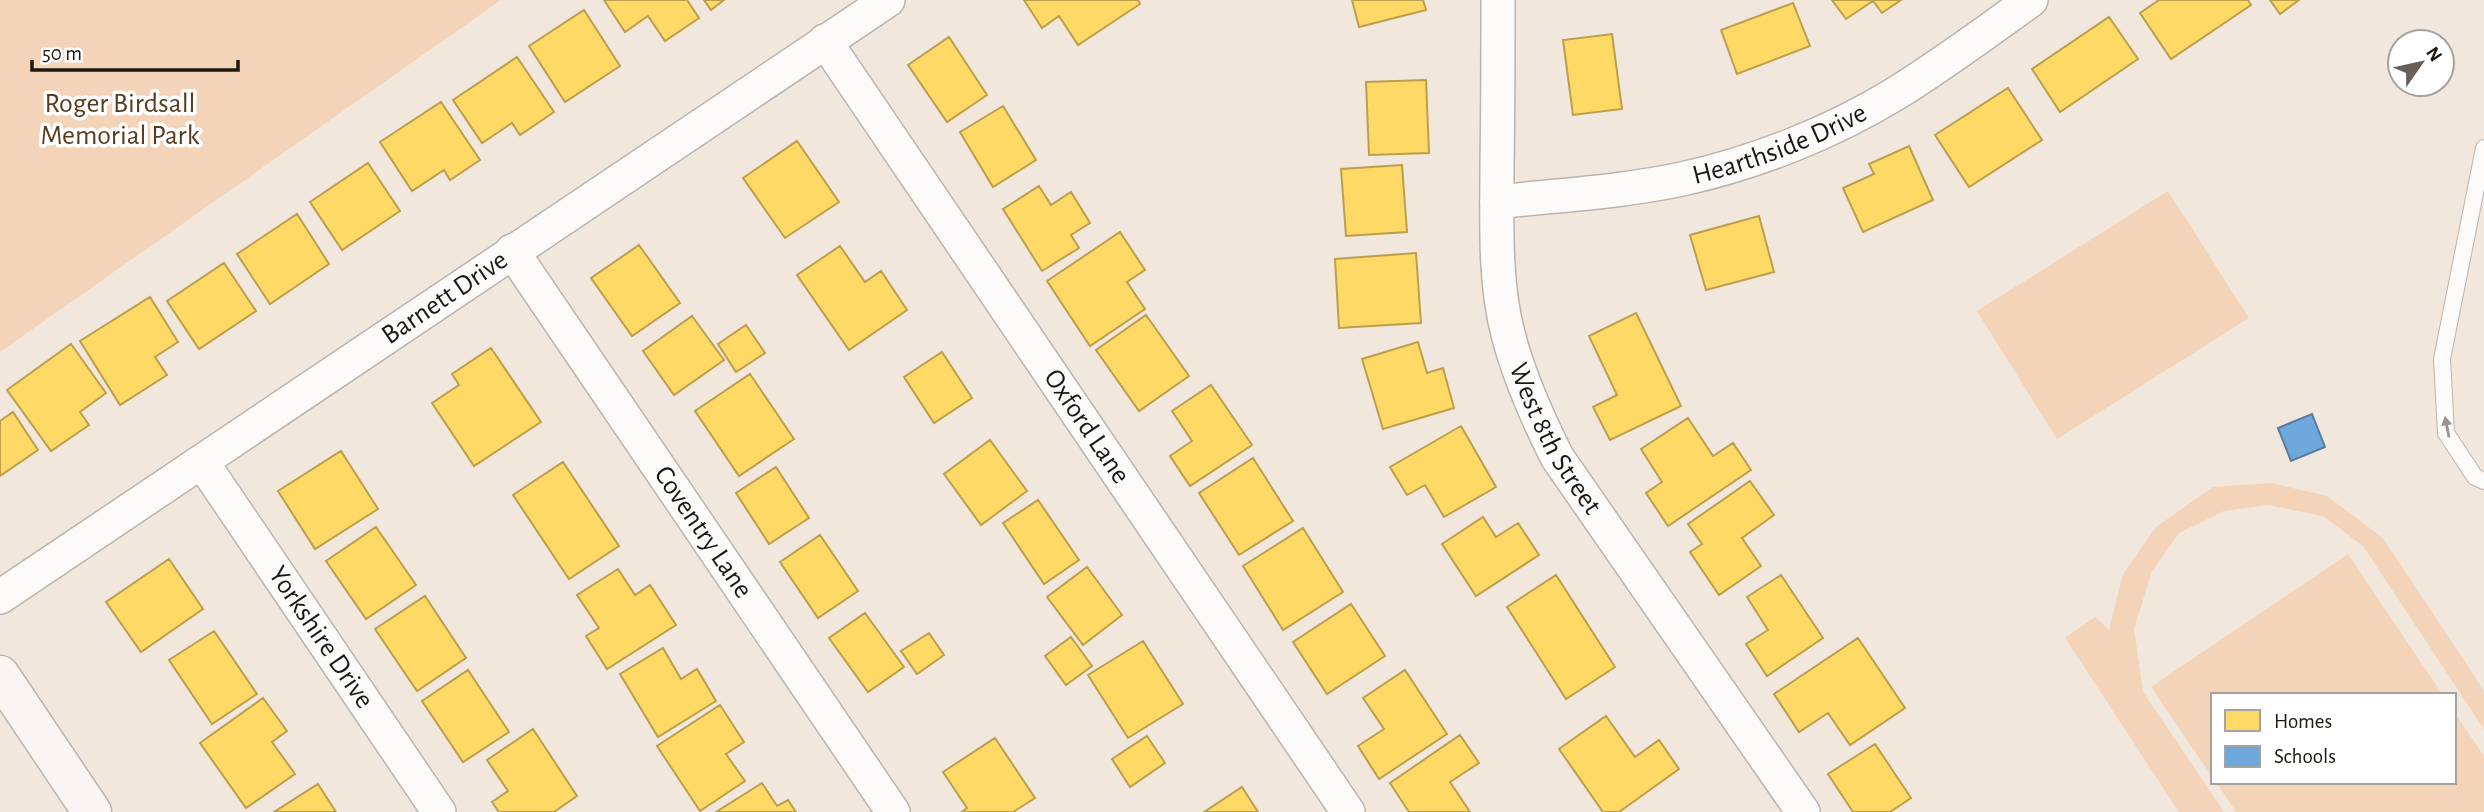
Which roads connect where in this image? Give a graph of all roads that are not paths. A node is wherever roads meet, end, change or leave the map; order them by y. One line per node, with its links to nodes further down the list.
1 (888, 0): 4 (street, Barnett Drive)
2 (1498, 0): 6 (street, West 8th Street)
3 (2031, 0): 6 (street, Hearthside Drive)
4 (825, 41): 7 (street, Barnett Drive); 15 (street, Oxford Lane)
5 (2484, 148): 9 (lane, one-way to 5)
6 (1497, 202): 16 (street, West 8th Street)
7 (512, 251): 8 (street, Barnett Drive); 14 (street, Coventry Lane)
8 (202, 462): 10 (street, Barnett Drive); 13 (street, Yorkshire Drive)
9 (2484, 481)
10 (0, 597)
11 (0, 675): 12 (main road)
12 (92, 812)
13 (439, 812)
14 (893, 812)
15 (1349, 812)
16 (1803, 812)

